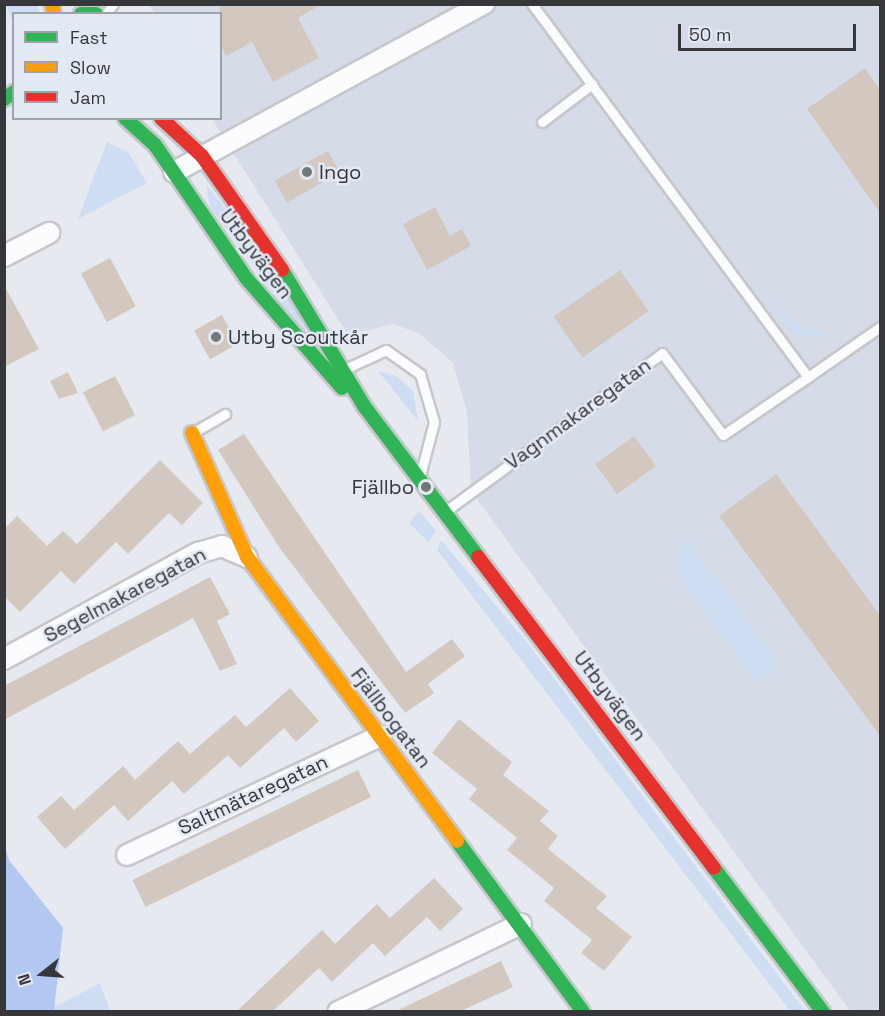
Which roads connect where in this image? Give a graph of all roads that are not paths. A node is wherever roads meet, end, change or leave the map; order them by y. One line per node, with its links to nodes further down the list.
1 (484, 4): 7 (street)
2 (532, 4): 3 (lane)
3 (592, 84): 6 (lane); 13 (lane)
4 (127, 120): 8 (street, Utbyvägen)
5 (163, 120): 7 (street, Utbyvägen)
6 (542, 122)
7 (202, 156): 8 (street); 12 (street, Utbyvägen)
8 (174, 172): 14 (street, Utbyvägen)
9 (50, 232): 10 (street)
10 (4, 256)
11 (880, 327): 13 (lane, Vagnmakaregatan)
12 (343, 370): 14 (lane); 15 (street, Utbyvägen); 18 (lane)
13 (808, 377): 19 (lane, Vagnmakaregatan)
14 (330, 378): 15 (street, Utbyvägen)
15 (364, 406): 18 (street, Utbyvägen)
16 (225, 414): 17 (lane)
17 (192, 433): 20 (street, Fjällbogatan)
18 (420, 477): 19 (street, Utbyvägen)
19 (445, 511): 27 (street, Utbyvägen)
20 (247, 557): 21 (street, Segelmakaregatan); 22 (street, Fjällbogatan)
21 (4, 659)
22 (380, 736): 23 (street, Saltmätaregatan); 24 (street, Fjällbogatan)
23 (127, 855)
24 (521, 924): 25 (street); 26 (street, Fjällbogatan)
25 (338, 1011)
26 (583, 1011)
27 (823, 1011)

